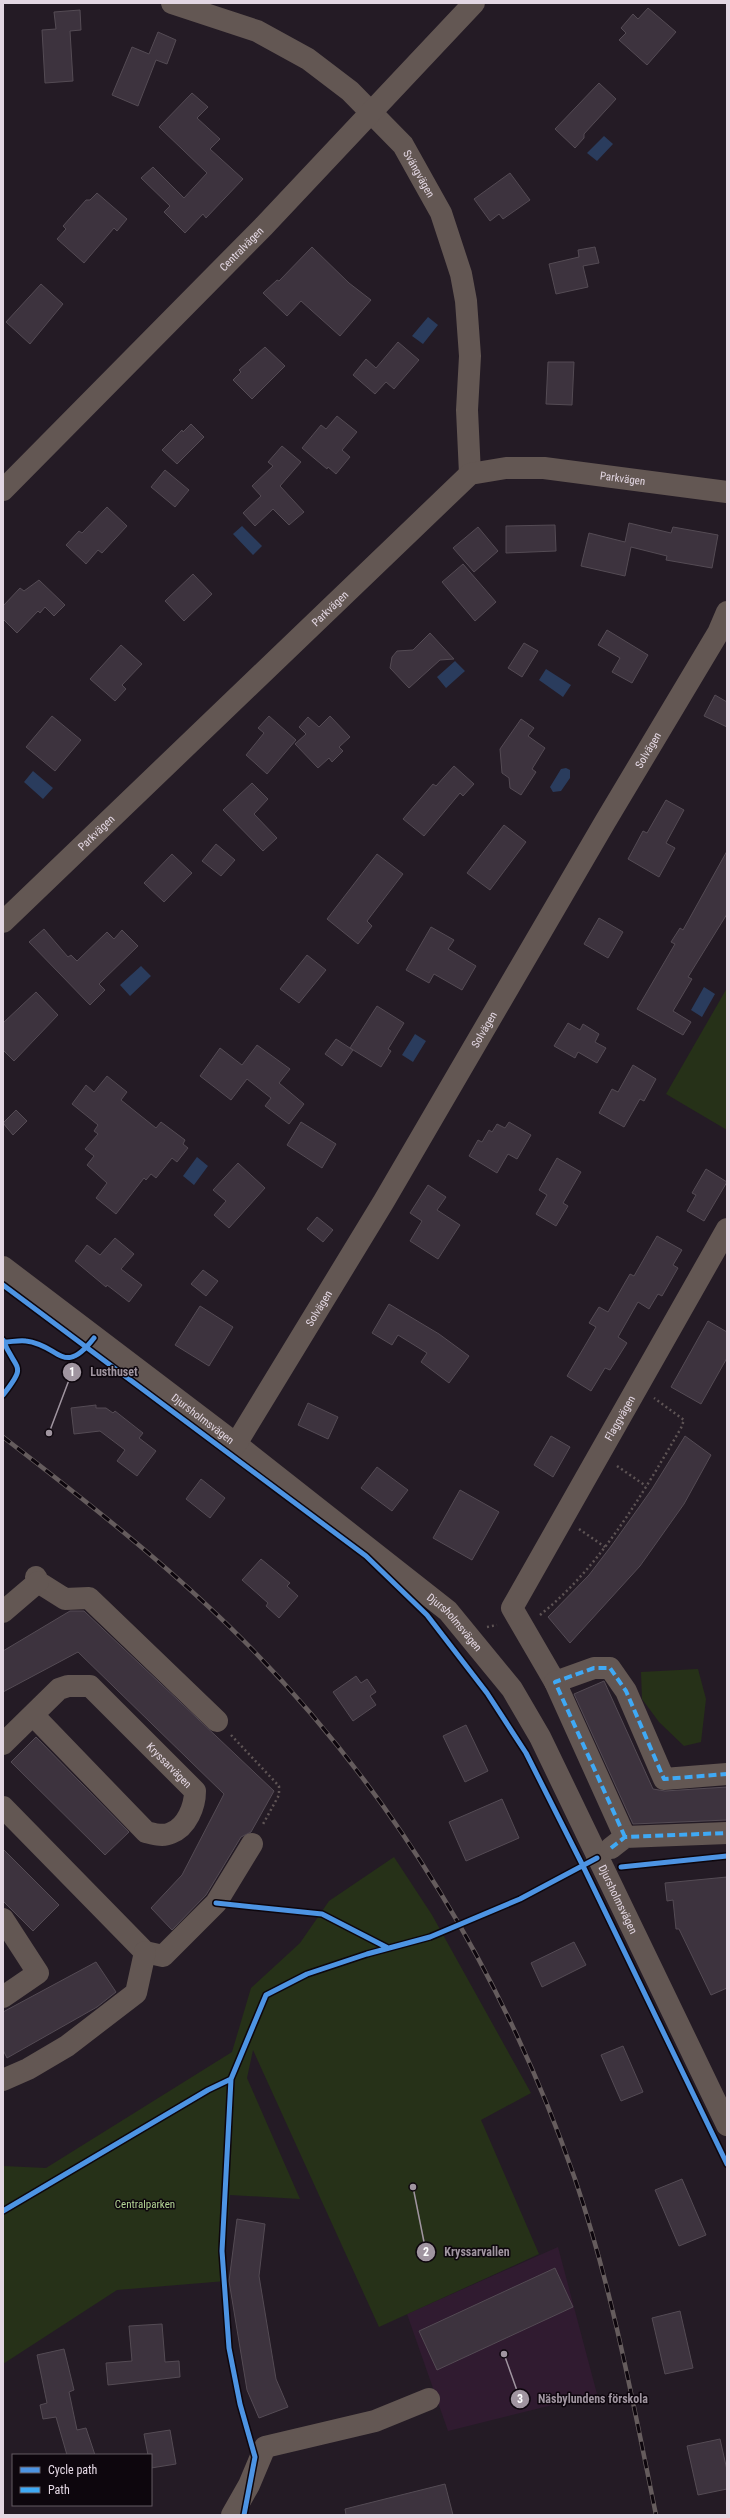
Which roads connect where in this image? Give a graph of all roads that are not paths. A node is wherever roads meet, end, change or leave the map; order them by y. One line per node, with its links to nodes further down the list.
1 (172, 3): 3 (street, Svängvägen)
2 (474, 3): 3 (street, Centralvägen)
3 (370, 111): 4 (street, Svängvägen); 5 (street, Centralvägen)
4 (470, 474): 6 (street, Parkvägen); 8 (street, Parkvägen)
5 (3, 490)
6 (727, 492)
7 (727, 612): 11 (street, Solvägen)
8 (3, 922)
9 (727, 1229): 13 (street, Flaggvägen)
10 (3, 1267): 11 (street, Djursholmsvägen)
11 (236, 1444): 25 (street, Djursholmsvägen)
12 (3, 1612): 15 (street)
13 (555, 1682): 17 (street); 19 (street)
14 (33, 1715): 14 (street, Kryssarvägen); 16 (street, Kryssarvägen)
15 (217, 1721)
16 (3, 1744)
17 (727, 1774)
18 (3, 1807): 22 (street)
19 (727, 1833)
20 (252, 1844): 22 (street)
21 (3, 1919): 23 (street)
22 (145, 1952): 24 (street)
23 (3, 1997)
24 (3, 2080)
25 (720, 2130)
26 (429, 2399): 27 (street)
27 (232, 2515)

